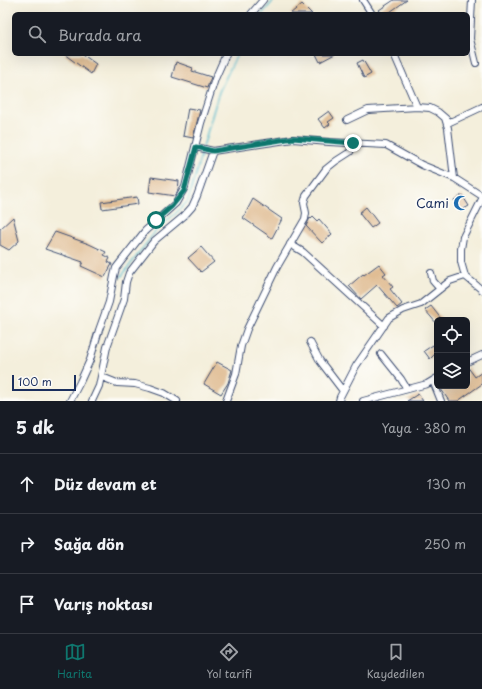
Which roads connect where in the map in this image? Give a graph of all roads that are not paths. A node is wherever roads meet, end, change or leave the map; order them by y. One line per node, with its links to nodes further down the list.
1 (263, 0): 4 (street)
2 (363, 0): 5 (street)
3 (472, 0): 8 (street)
4 (253, 12)
5 (371, 12)
6 (225, 56): 14 (street)
7 (395, 56): 9 (street)
8 (476, 63)
9 (417, 107): 11 (street); 12 (street)
10 (482, 107): 11 (street)
11 (445, 118): 16 (street)
12 (347, 120)
13 (353, 143): 15 (street); 16 (street); 19 (street)
14 (198, 148): 15 (street); 34 (street)
15 (211, 150): 29 (street)
16 (454, 178): 17 (street)
17 (482, 196)
18 (482, 199): 21 (street)
19 (290, 244): 24 (street); 37 (street)
20 (431, 273): 22 (street)
21 (466, 276): 22 (street); 23 (street)
22 (440, 289): 24 (street)
23 (482, 290)
24 (384, 326): 33 (street)
25 (310, 342): 33 (street)
26 (381, 354): 31 (street)
27 (482, 355): 28 (street)
28 (470, 361)
29 (102, 377): 35 (street); 36 (street)
30 (434, 380): 31 (street)
31 (407, 389): 39 (street)
32 (438, 389): 40 (street)
33 (343, 391): 38 (street)
34 (70, 401)
35 (92, 401)
36 (178, 401)
37 (226, 401)
38 (339, 401)
39 (363, 401)
40 (441, 401)

